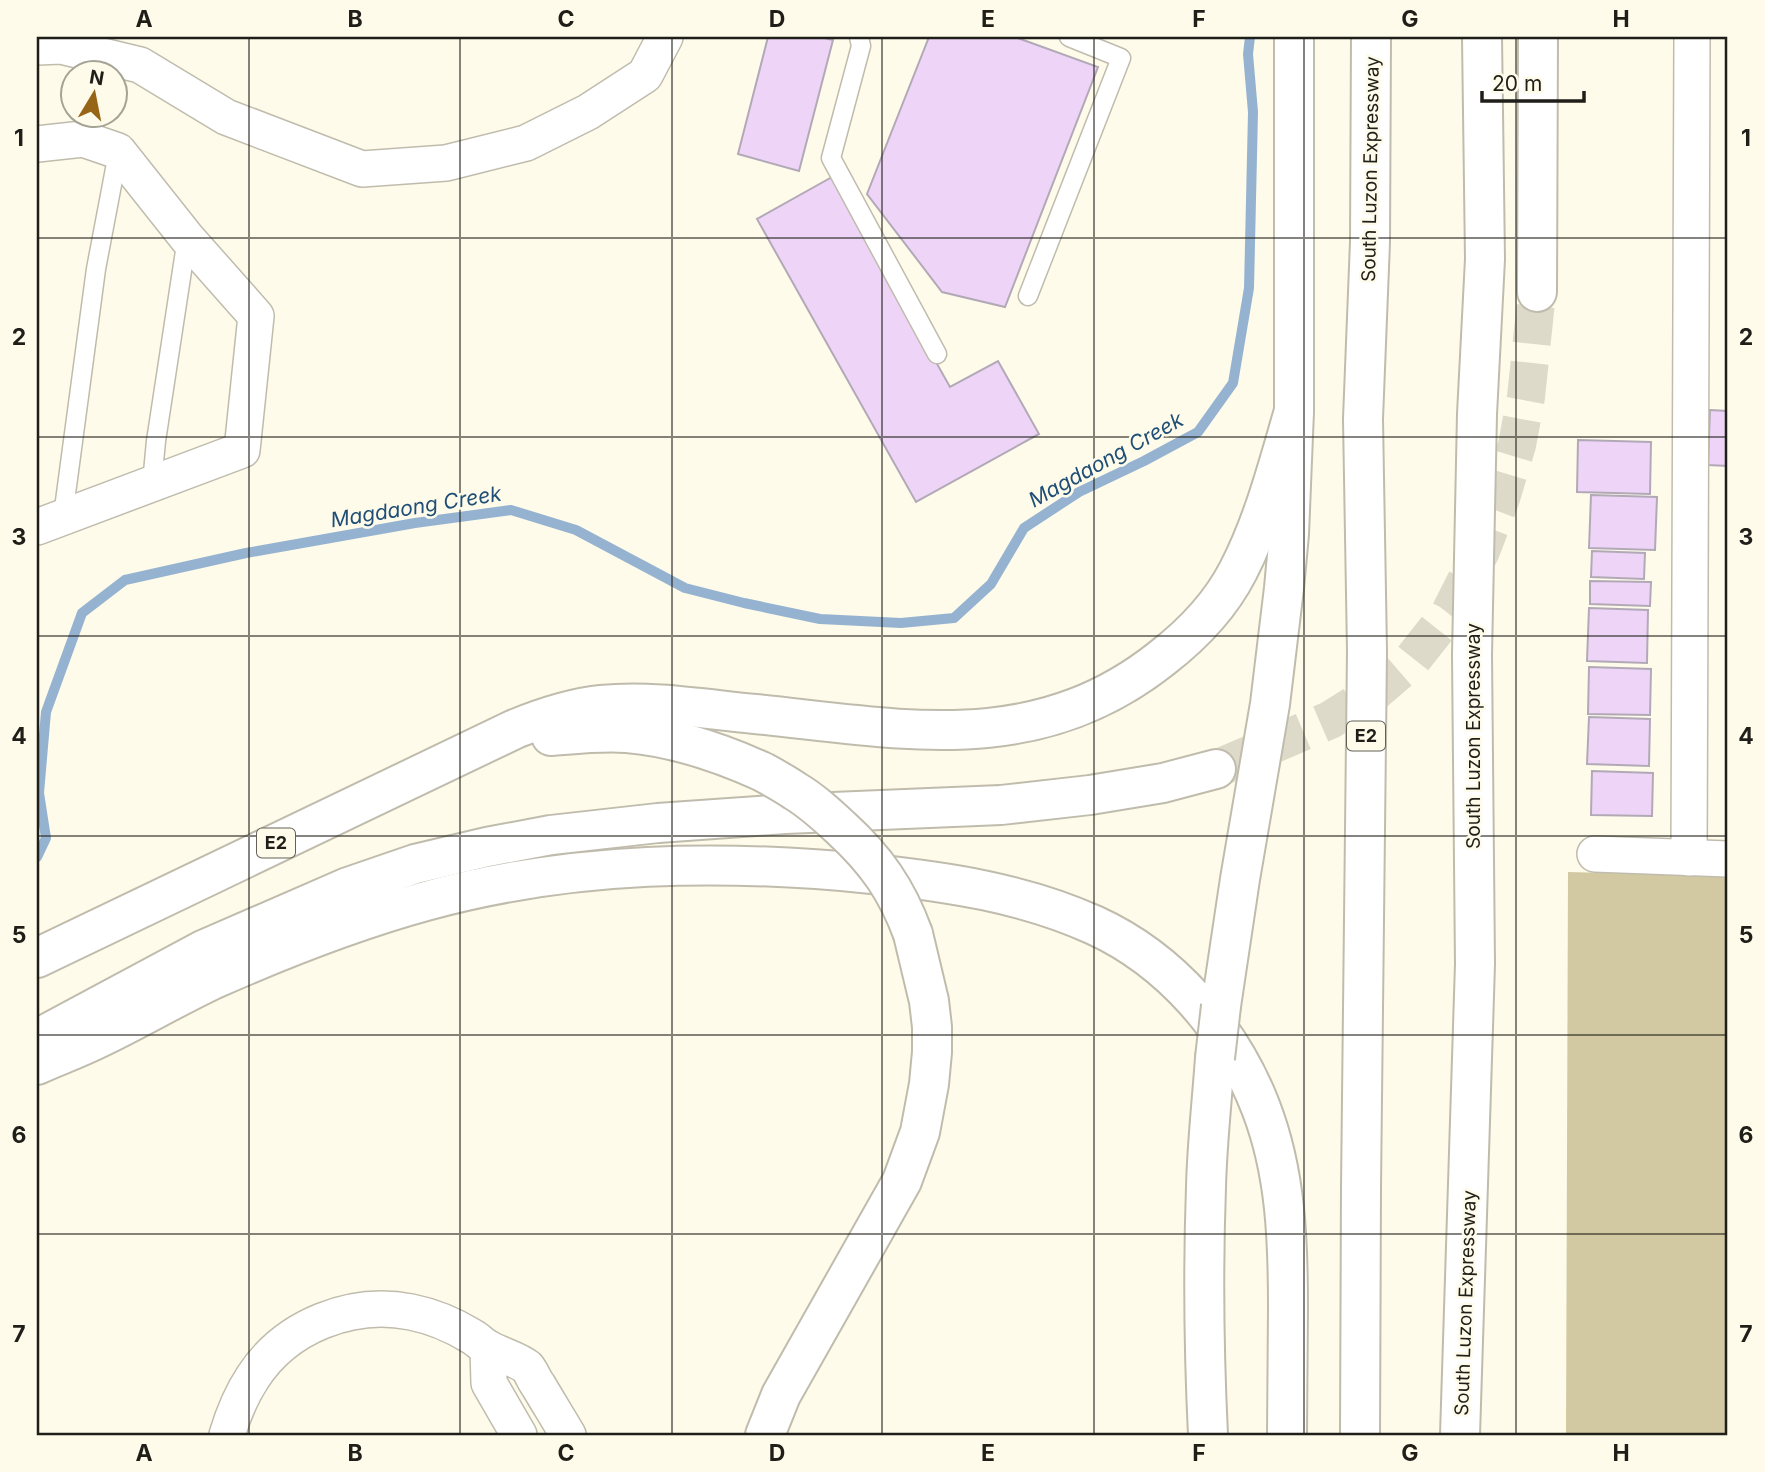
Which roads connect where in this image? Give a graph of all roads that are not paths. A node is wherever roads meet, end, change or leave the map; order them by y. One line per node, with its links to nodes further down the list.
1 (665, 37): 9 (street)
2 (859, 37): 15 (lane)
3 (1069, 37): 14 (lane)
4 (1294, 37): 16 (highway)
5 (1371, 37): 34 (highway, South Luzon Expressway / E2)
6 (1482, 37): 35 (highway, South Luzon Expressway)
7 (1538, 37): 13 (highway)
8 (1692, 37): 22 (street)
9 (37, 47)
10 (37, 144): 11 (street)
11 (118, 151): 12 (street); 18 (lane)
12 (187, 238): 17 (lane); 17 (street)
13 (1538, 292)
14 (1028, 296)
15 (937, 354)
16 (1293, 411): 19 (highway); 32 (highway, bridge)
17 (152, 483): 18 (street)
18 (50, 521)
19 (515, 729): 24 (highway, E2); 31 (highway, bridge)
20 (1216, 769): 25 (highway)
21 (1595, 854): 22 (street)
22 (1689, 858): 23 (street)
23 (1728, 859)
24 (37, 958)
25 (37, 1039)
26 (37, 1065): 33 (highway)
27 (488, 1348): 28 (street); 29 (street); 30 (street)
28 (227, 1435)
29 (519, 1435)
30 (568, 1435)
31 (765, 1435)
32 (1208, 1435)
33 (1287, 1435)
34 (1360, 1435)
35 (1460, 1435)

